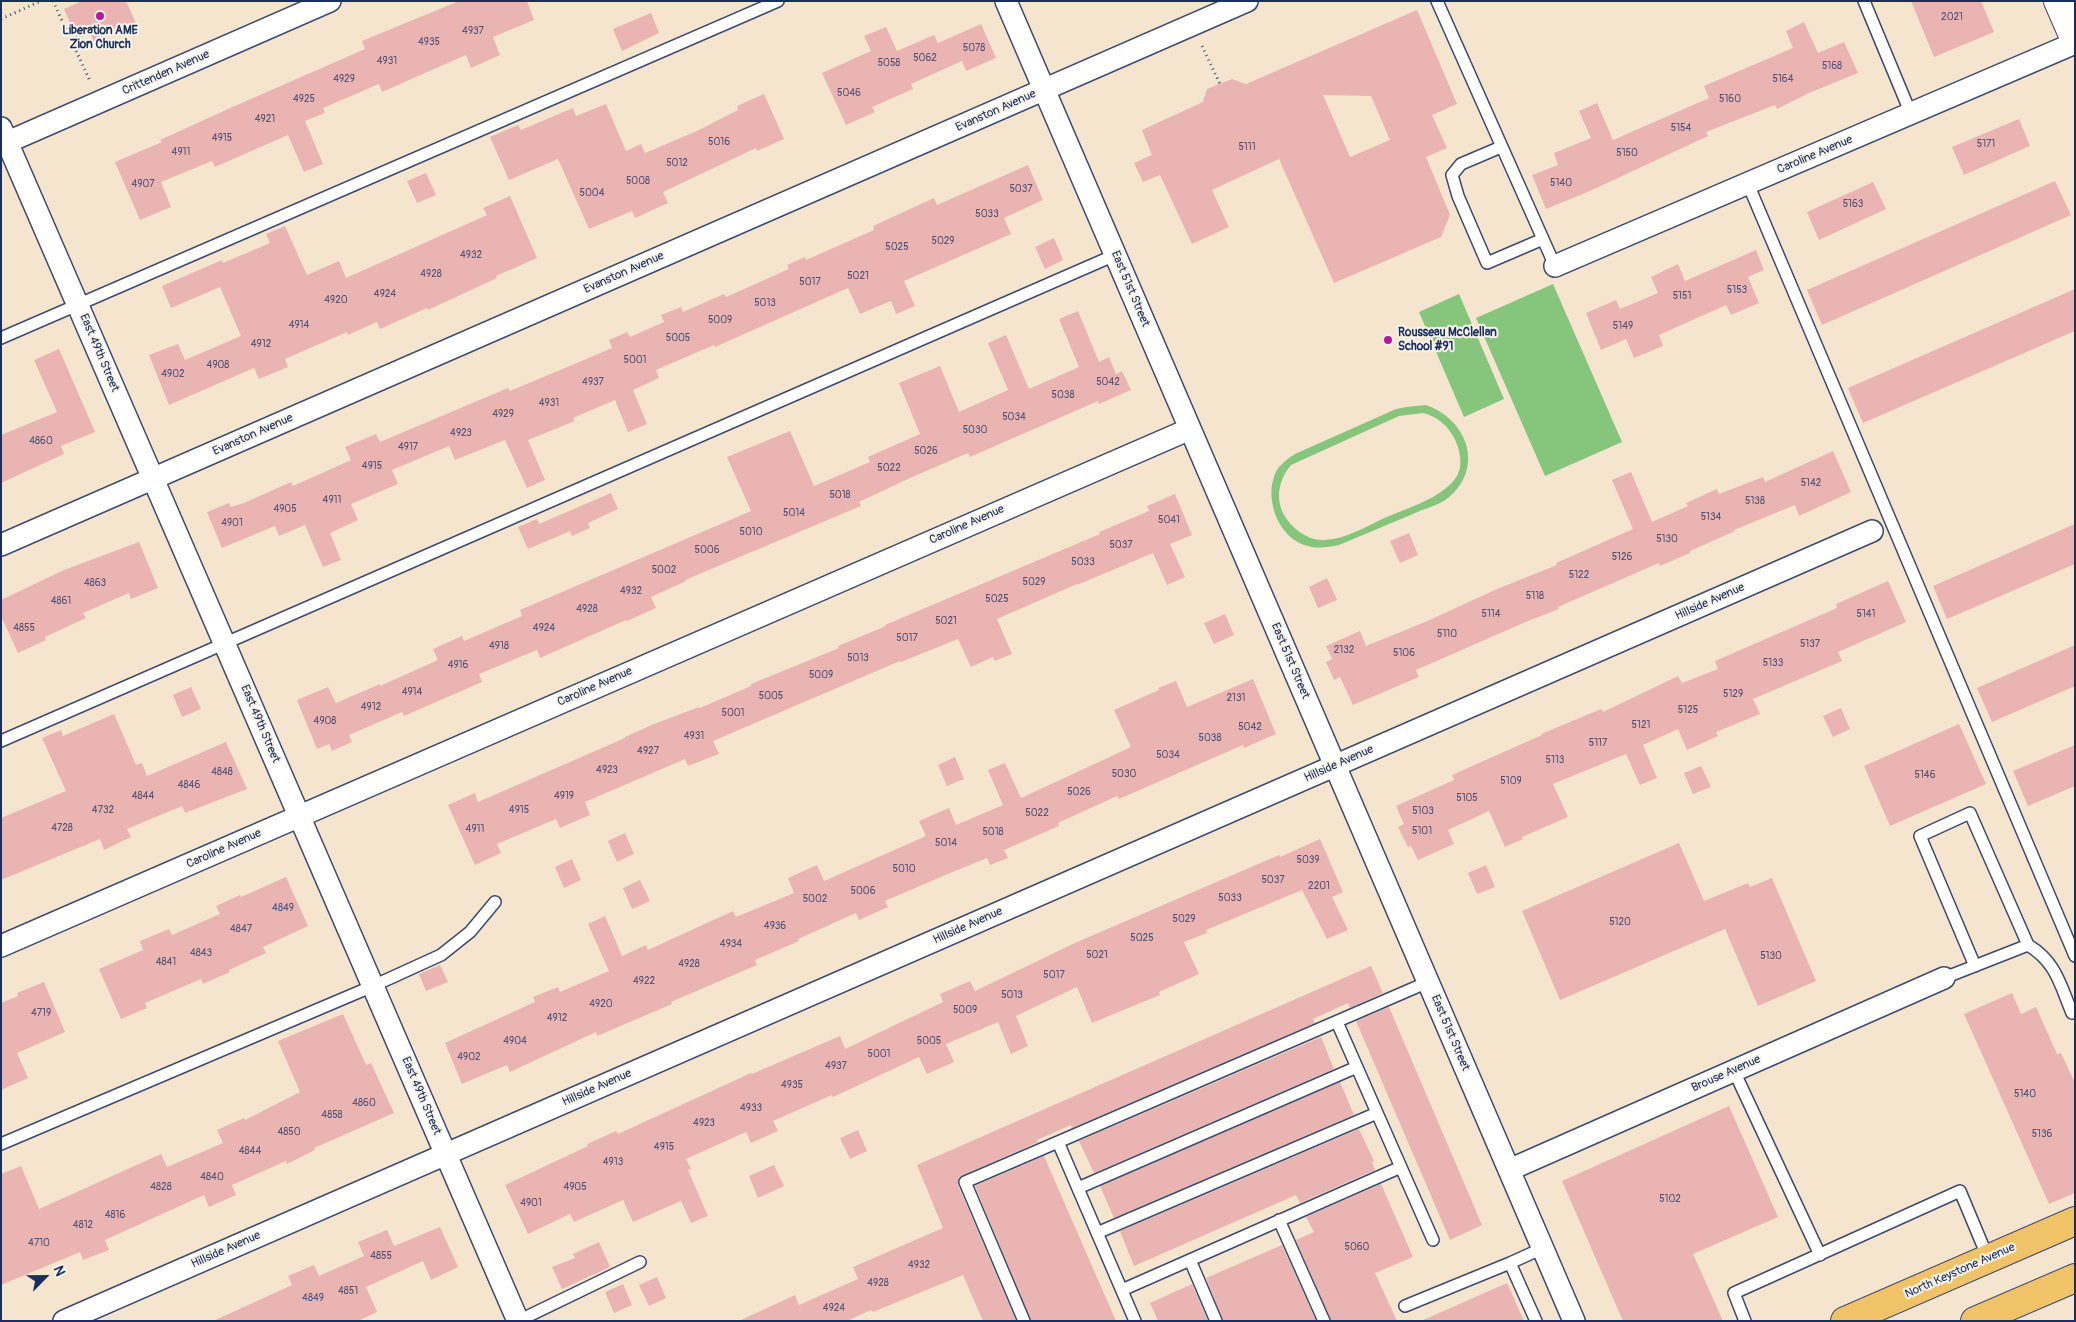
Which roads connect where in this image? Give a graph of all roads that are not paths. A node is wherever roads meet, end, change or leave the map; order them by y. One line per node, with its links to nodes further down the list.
1 (330, 1): 11 (street, Crittenden Avenue)
2 (778, 1): 17 (lane)
3 (1006, 1): 9 (street, East 51st Street)
4 (1247, 1): 9 (street, Evanston Avenue)
5 (1437, 1): 12 (lane)
6 (1864, 1): 10 (lane)
7 (2058, 1): 8 (street)
8 (2075, 41): 10 (street, Caroline Avenue)
9 (1044, 90): 15 (street, East 51st Street); 20 (street, Evanston Avenue)
10 (1912, 114): 13 (street, Caroline Avenue)
11 (3, 138): 17 (street, East 49th Street)
12 (1501, 147): 14 (lane); 14 (lane)
13 (1748, 184): 16 (street, Caroline Avenue); 30 (lane)
14 (1542, 239): 16 (lane)
15 (1115, 255): 19 (street, East 51st Street); 23 (lane)
16 (1555, 266)
17 (78, 304): 18 (lane); 20 (street, East 49th Street)
18 (1, 338)
19 (1190, 428): 25 (street, East 51st Street); 26 (street, Caroline Avenue)
20 (153, 479): 22 (street, Evanston Avenue); 23 (street, East 49th Street)
21 (1872, 531): 25 (street, Hillside Avenue)
22 (1, 545)
23 (225, 644): 24 (lane); 26 (street, East 49th Street)
24 (1, 741)
25 (1336, 766): 33 (street, East 51st Street); 42 (street, Hillside Avenue)
26 (300, 816): 29 (street, Caroline Avenue); 34 (street, East 49th Street)
27 (495, 902): 34 (lane)
28 (2028, 945): 31 (lane); 31 (lane); 35 (lane)
29 (1, 946)
30 (2075, 956)
31 (1975, 966): 32 (lane)
32 (1944, 978): 38 (street, Brouse Avenue)
33 (1428, 982): 36 (lane); 44 (street, East 51st Street)
34 (373, 986): 41 (lane); 42 (street, East 49th Street)
35 (2075, 1012)
36 (1337, 1022): 37 (lane); 40 (lane)
37 (1357, 1067): 39 (lane); 45 (lane)
38 (1734, 1071): 44 (street, Brouse Avenue); 51 (lane)
39 (1377, 1113): 43 (lane); 48 (lane)
40 (1058, 1142): 45 (lane); 61 (lane)
41 (1, 1144)
42 (445, 1154): 59 (street, Hillside Avenue); 60 (street, East 49th Street)
43 (1401, 1167): 46 (lane); 49 (lane)
44 (1509, 1170): 50 (street, East 51st Street)
45 (1078, 1188): 48 (lane)
46 (1279, 1220): 53 (lane); 64 (lane)
47 (2075, 1221): 52 (main road, North Keystone Avenue)
48 (1097, 1232): 57 (lane)
49 (1433, 1240)
50 (1543, 1248): 55 (lane); 66 (street, East 51st Street)
51 (1820, 1254): 52 (lane); 67 (lane)
52 (1988, 1258): 68 (main road, North Keystone Avenue)
53 (1190, 1260): 57 (lane); 63 (lane)
54 (640, 1262): 60 (lane)
55 (1510, 1263): 58 (lane); 65 (lane)
56 (2075, 1278): 69 (main road)
57 (1122, 1290): 62 (lane)
58 (1405, 1306)
59 (64, 1321)
60 (518, 1321)
61 (1024, 1321)
62 (1135, 1321)
63 (1216, 1321)
64 (1324, 1321)
65 (1536, 1321)
66 (1574, 1321)
67 (1745, 1321)
68 (1845, 1321)
69 (1975, 1321)

